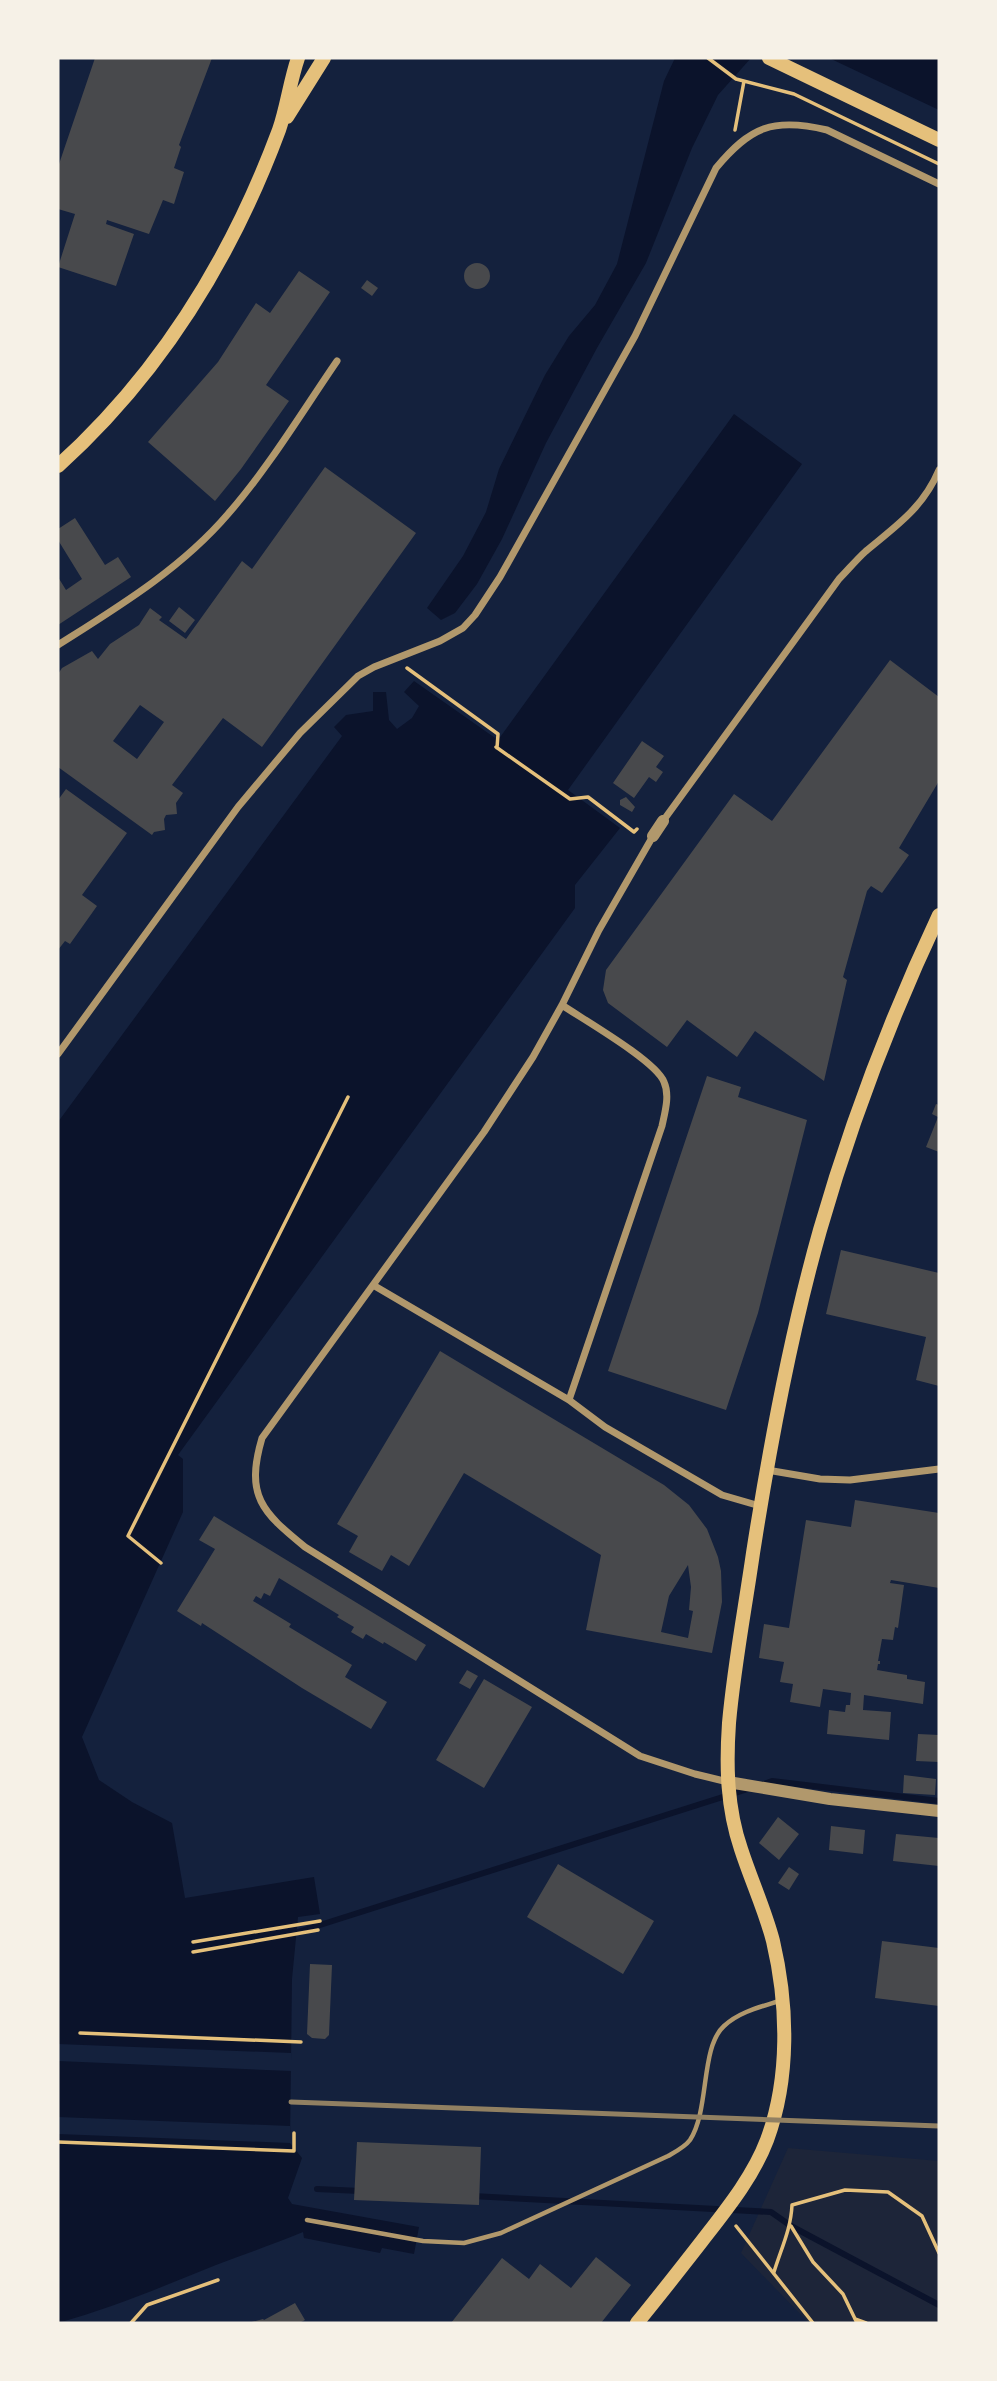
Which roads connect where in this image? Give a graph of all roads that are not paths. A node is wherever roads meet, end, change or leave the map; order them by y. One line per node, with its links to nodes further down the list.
1 (298, 58): 4 (main road)
2 (324, 58): 4 (main road)
3 (769, 58): 5 (main road)
4 (280, 127): 8 (main road)
5 (939, 140)
6 (939, 184): 15 (street)
7 (337, 360): 10 (street)
8 (58, 466)
9 (939, 470): 11 (street)
10 (58, 645)
11 (663, 821): 12 (street)
12 (653, 836): 14 (street)
13 (939, 915): 18 (main road)
14 (562, 1005): 16 (street); 17 (street)
15 (58, 1054)
16 (373, 1285): 17 (street); 21 (street)
17 (569, 1400): 20 (street)
18 (767, 1469): 19 (street); 20 (main road)
19 (939, 1469)
20 (761, 1506): 21 (main road)
21 (728, 1782): 22 (street); 23 (main road)
22 (939, 1811)
23 (782, 2000): 24 (lane); 25 (main road)
24 (306, 2220)
25 (638, 2323)

